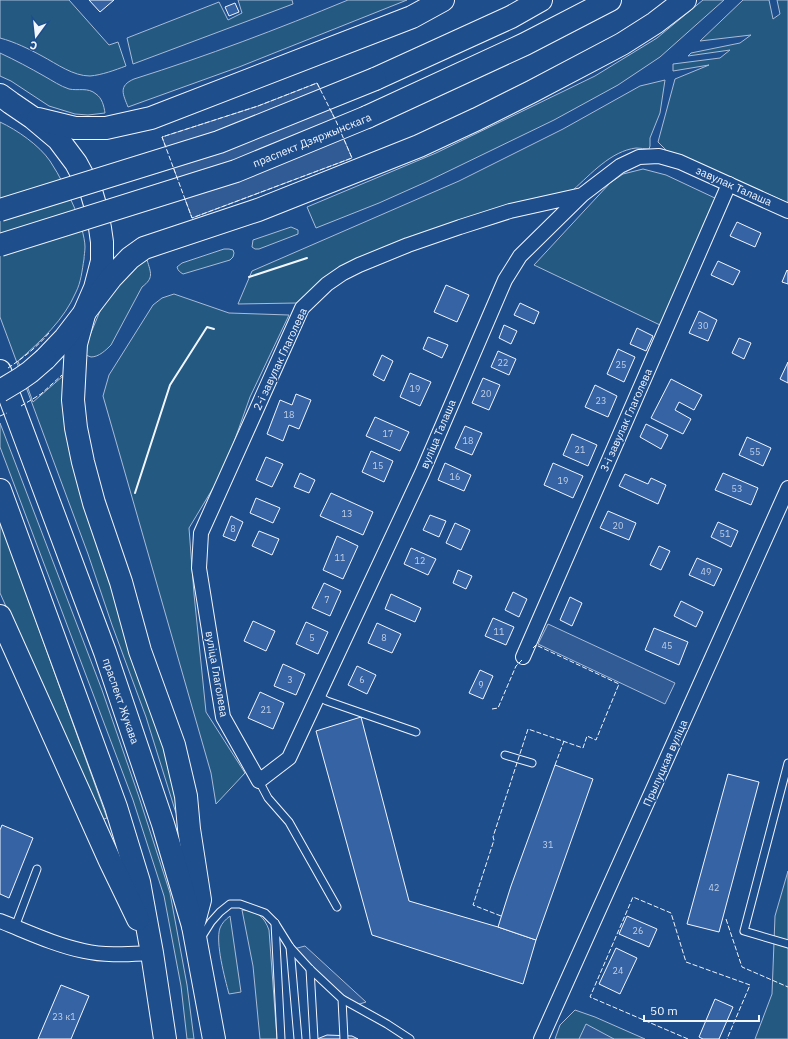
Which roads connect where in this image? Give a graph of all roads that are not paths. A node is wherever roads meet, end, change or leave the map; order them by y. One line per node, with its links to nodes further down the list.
1 (443, 0): 6 (main road)
2 (541, 0): 10 (main road, bridge)
3 (610, 0): 12 (main road, праспект Дзяржынскага, bridge)
4 (685, 0): 13 (main road)
5 (4, 99): 6 (main road)
6 (33, 118): 13 (main road)
7 (680, 162): 8 (street, завулак Талаша); 9 (street, вуліца Талаша)
8 (729, 184): 11 (street, завулак Талаша); 20 (street, 3-і завулак Глаголева)
9 (582, 195): 18 (street, 2-і завулак Глаголева); 21 (street, вуліца Талаша)
10 (0, 210)
11 (788, 211)
12 (0, 245)
13 (85, 311): 15 (main road, bridge); 32 (main road)
14 (0, 371): 32 (main road, праспект Жукава)
15 (0, 391)
16 (788, 488): 45 (street, Прылуцкая вуліца)
17 (0, 490): 35 (main road)
18 (201, 583): 26 (street, вуліца Глаголева)
19 (0, 616): 35 (main road)
20 (523, 657)
21 (318, 696): 22 (lane); 26 (street, вуліца Талаша)
22 (416, 732)
23 (505, 754): 24 (lane)
24 (532, 763)
25 (788, 764): 33 (lane)
26 (259, 781): 28 (lane)
27 (37, 869): 31 (lane)
28 (337, 907)
29 (0, 921): 31 (street)
30 (275, 923): 32 (lane); 34 (lane); 40 (lane)
31 (15, 927): 35 (street)
32 (195, 936): 39 (main road, праспект Жукава)
33 (788, 944)
34 (290, 947): 36 (lane); 41 (lane)
35 (151, 949): 38 (main road)
36 (310, 970): 37 (lane); 42 (lane)
37 (342, 999): 43 (lane); 44 (lane)
38 (165, 1039)
39 (214, 1039)
40 (281, 1039)
41 (298, 1039)
42 (314, 1039)
43 (344, 1039)
44 (410, 1039)
45 (541, 1039)

